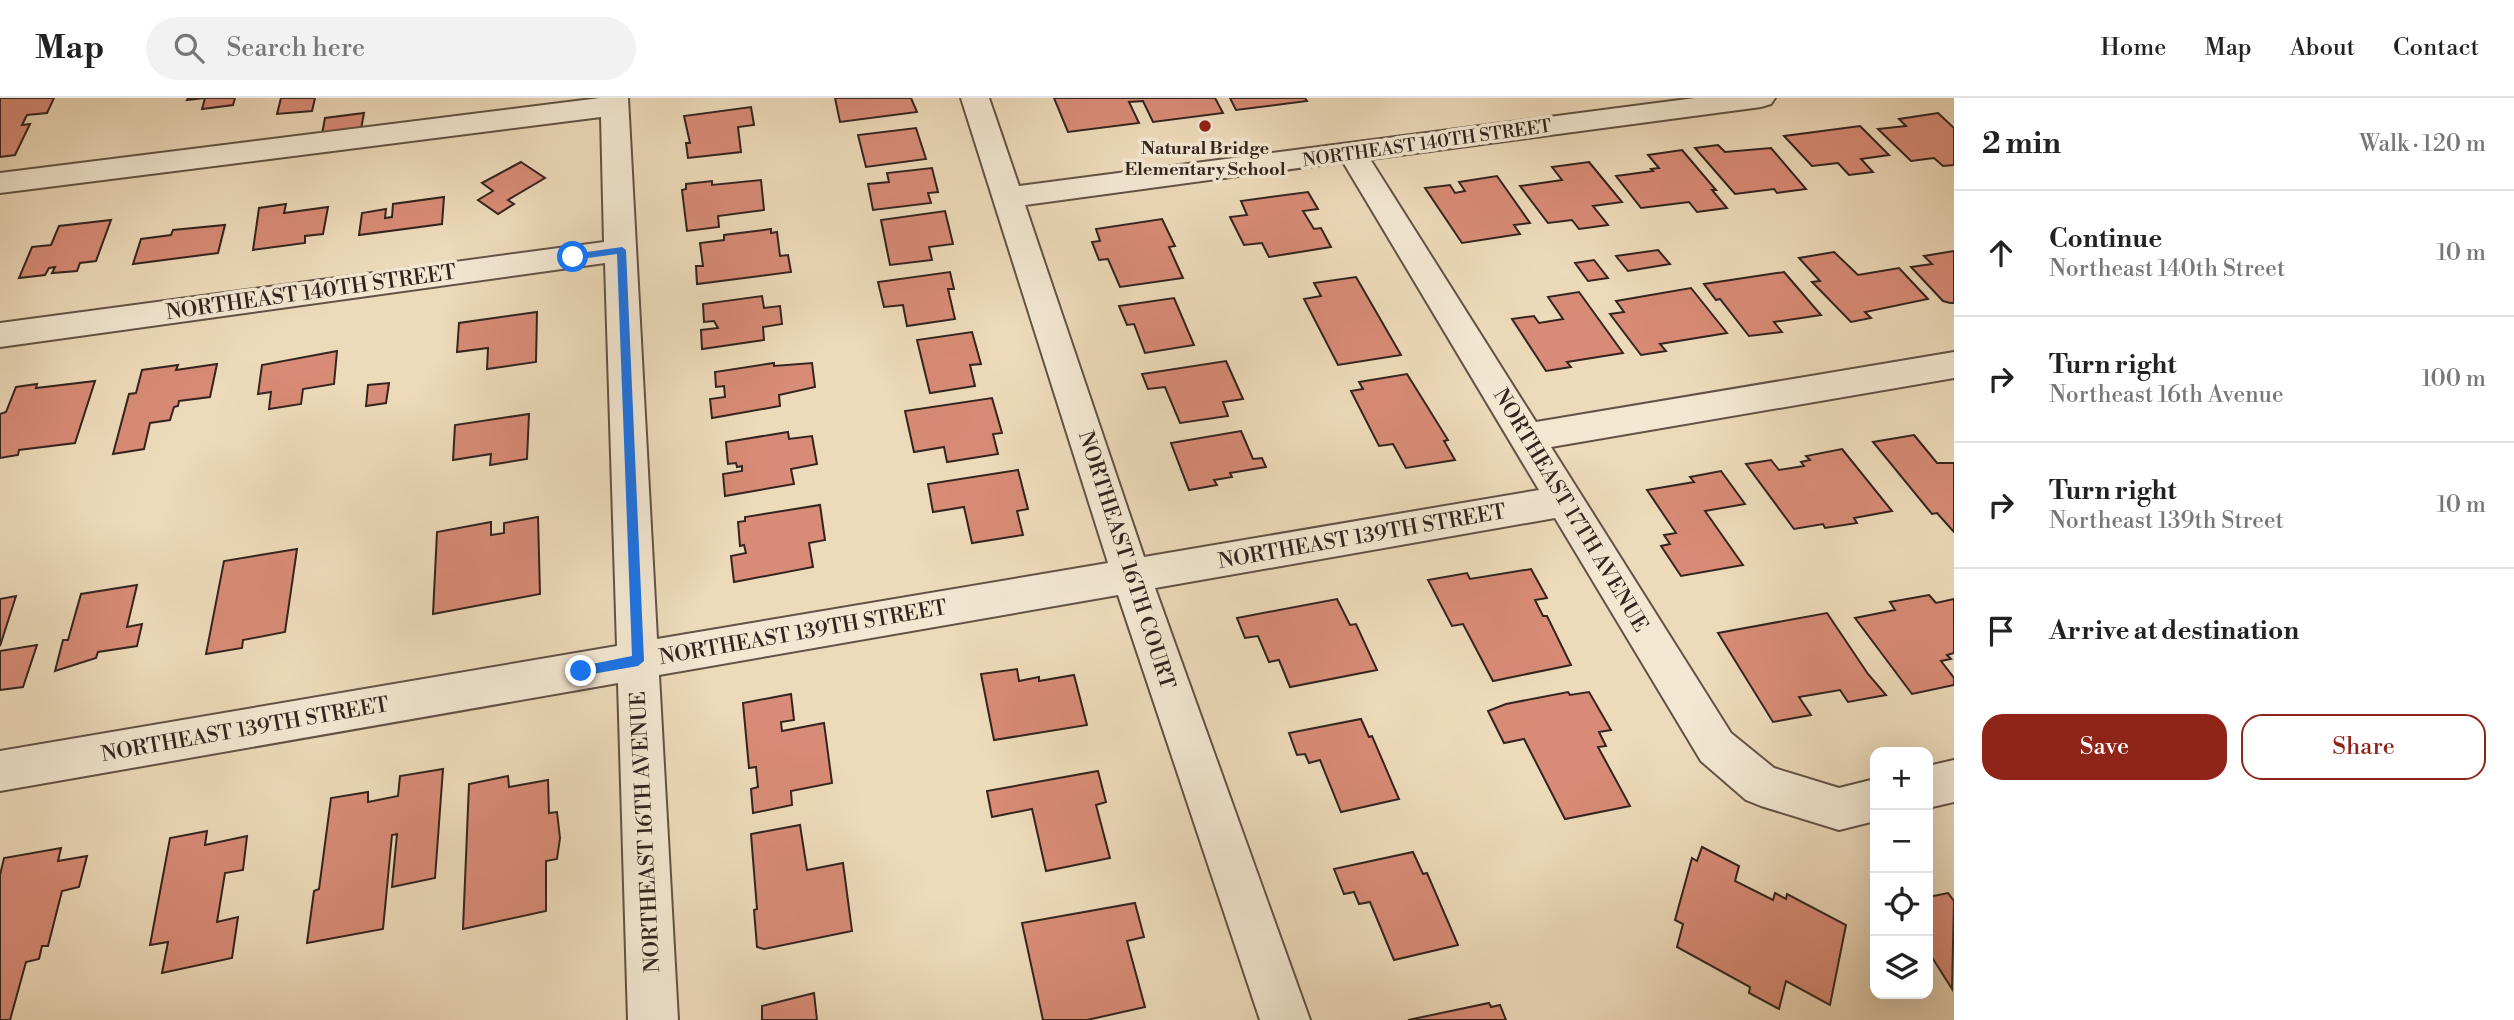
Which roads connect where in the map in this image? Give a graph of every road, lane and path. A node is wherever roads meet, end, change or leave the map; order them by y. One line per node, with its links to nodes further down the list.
1 (975, 98): 6 (street, NORTHEAST 16TH COURT)
2 (1761, 98): 4 (street, NORTHEAST 140TH STREET)
3 (614, 102): 5 (street); 7 (street, NORTHEAST 16TH AVENUE)
4 (1352, 153): 6 (street, NORTHEAST 140TH STREET); 10 (street, NORTHEAST 17TH AVENUE)
5 (0, 183)
6 (1009, 197): 12 (street, NORTHEAST 16TH COURT)
7 (622, 250): 8 (street, NORTHEAST 140TH STREET); 13 (street, NORTHEAST 16TH AVENUE)
8 (0, 335)
9 (1954, 365): 10 (street)
10 (1527, 437): 11 (street, NORTHEAST 17TH AVENUE)
11 (1565, 501): 12 (street, NORTHEAST 139TH STREET); 17 (street, NORTHEAST 17TH AVENUE)
12 (1131, 575): 13 (street, NORTHEAST 139TH STREET); 19 (street, NORTHEAST 16TH COURT)
13 (638, 661): 14 (street, NORTHEAST 139TH STREET); 18 (street, NORTHEAST 16TH AVENUE)
14 (0, 771)
15 (1954, 781): 16 (street)
16 (1933, 786)
17 (1857, 805)
18 (653, 1020)
19 (1285, 1020)

